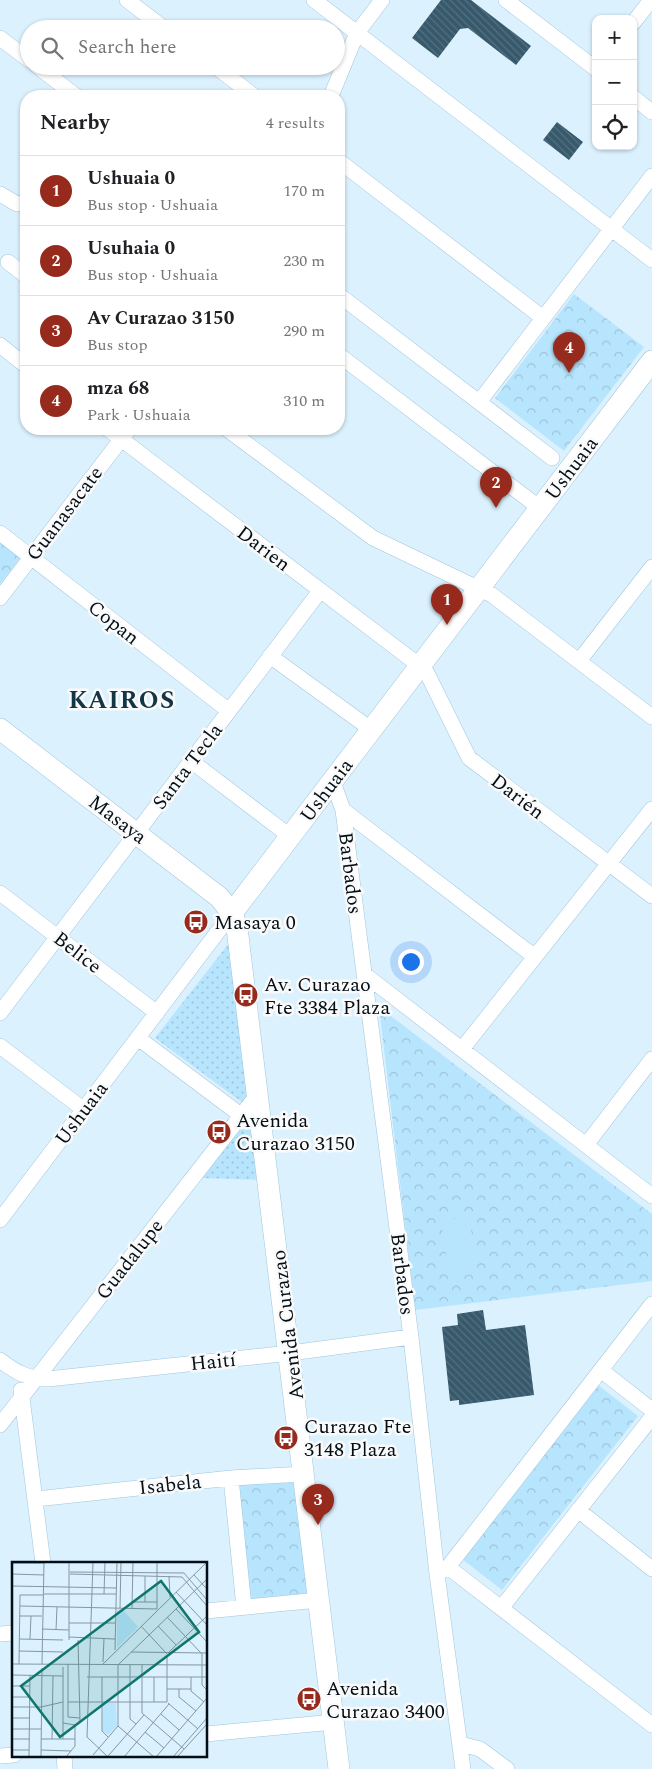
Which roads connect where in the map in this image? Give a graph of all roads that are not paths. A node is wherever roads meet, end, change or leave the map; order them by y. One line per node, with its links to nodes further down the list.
1 (128, 0): 7 (street)
2 (314, 0): 8 (street)
3 (382, 0): 10 (street)
4 (651, 0): 6 (street)
5 (511, 2): 14 (street)
6 (637, 18)
7 (154, 20)
8 (339, 20)
9 (345, 24): 10 (street)
10 (356, 33): 13 (street); 27 (street)
11 (0, 38): 12 (street)
12 (20, 53)
13 (345, 61)
14 (592, 66)
15 (49, 75): 18 (street)
16 (227, 75): 19 (street)
17 (339, 75): 20 (street)
18 (68, 90)
19 (246, 90)
20 (333, 90)
21 (637, 101): 22 (street)
22 (652, 112)
23 (345, 166): 32 (street)
24 (652, 176): 27 (street)
25 (0, 194): 26 (street)
26 (20, 204)
27 (612, 228): 28 (street); 32 (street)
28 (652, 260)
29 (8, 262): 30 (street)
30 (20, 271)
31 (345, 300): 37 (street)
32 (543, 318): 37 (street)
33 (0, 345): 35 (street)
34 (345, 360): 42 (street)
35 (20, 361)
36 (652, 361): 42 (street, Ushuaia)
37 (479, 402): 41 (street)
38 (124, 435): 44 (street, Guanasacate)
39 (126, 435): 47 (street, Darien)
40 (235, 435): 46 (street)
41 (552, 458)
42 (540, 509): 46 (street, Ushuaia)
43 (0, 533): 44 (street, Copan)
44 (31, 557): 48 (street, Guanasacate); 52 (street, Copan)
45 (652, 567): 50 (street)
46 (481, 588): 50 (street); 51 (street, Ushuaia)
47 (320, 591): 49 (street, Santa Tecla); 51 (street, Darien)
48 (0, 598)
49 (270, 656): 52 (street, Santa Tecla); 55 (street)
50 (579, 661): 53 (street)
51 (420, 666): 55 (street, Ushuaia); 62 (street, Darién)
52 (229, 711): 56 (street, Santa Tecla)
53 (652, 717)
54 (0, 729): 60 (street, Masaya)
55 (372, 730): 57 (street, Ushuaia)
56 (191, 761): 60 (street, Santa Tecla); 61 (street)
57 (333, 782): 58 (street, Barbados); 61 (street, Ushuaia)
58 (343, 810): 67 (street); 68 (street, Barbados)
59 (652, 810): 62 (street)
60 (137, 832): 65 (street, Masaya); 66 (street, Santa Tecla)
61 (291, 837): 65 (street, Ushuaia)
62 (609, 864): 64 (street, Darién); 67 (street)
63 (0, 893): 66 (street, Belice)
64 (652, 896)
65 (232, 913): 70 (street, Ushuaia); 75 (street, Avenida Curazao)
66 (58, 936): 69 (street, Santa Tecla); 70 (street, Belice)
67 (535, 957): 73 (street)
68 (364, 974): 73 (street); 82 (street, Barbados)
69 (0, 1013)
70 (156, 1013): 71 (street, Ushuaia)
71 (138, 1038): 76 (street, Ushuaia); 77 (street)
72 (0, 1046): 76 (street)
73 (462, 1049): 78 (street)
74 (652, 1059): 78 (street)
75 (258, 1094): 77 (street, Guadalupe); 83 (street, Avenida Curazao)
76 (83, 1110): 80 (street, Ushuaia)
77 (242, 1116): 87 (street, Guadalupe)
78 (586, 1145): 79 (street)
79 (652, 1196)
80 (0, 1220)
81 (652, 1304): 85 (street)
82 (411, 1337): 83 (street, Haití); 98 (street, Barbados)
83 (290, 1353): 87 (street, Haití); 92 (street, Avenida Curazao)
84 (0, 1360): 86 (street)
85 (602, 1371): 89 (street); 98 (street)
86 (15, 1372): 87 (street, Haití); 88 (street)
87 (34, 1379): 88 (street, Guadalupe)
88 (23, 1395): 91 (street, Guadalupe); 94 (street)
89 (652, 1410)
90 (652, 1417): 95 (street)
91 (0, 1425)
92 (304, 1474): 93 (street, Isabela); 99 (street, Avenida Curazao)
93 (231, 1478): 94 (street, Isabela); 100 (street)
94 (36, 1499): 96 (street)
95 (578, 1510): 97 (street); 101 (street)
96 (43, 1562)
97 (652, 1569)
98 (443, 1570): 101 (street); 106 (street, Barbados)
99 (319, 1600): 100 (street); 103 (street, Avenida Curazao)
100 (244, 1607): 102 (street)
101 (502, 1607): 104 (street)
102 (208, 1611)
103 (334, 1722): 105 (street); 109 (street, Avenida Curazao)
104 (652, 1724)
105 (208, 1734)
106 (460, 1744): 110 (street, Barbados); 111 (street)
107 (64, 1756): 108 (street)
108 (66, 1769)
109 (339, 1769)
110 (463, 1769)
111 (506, 1769)

